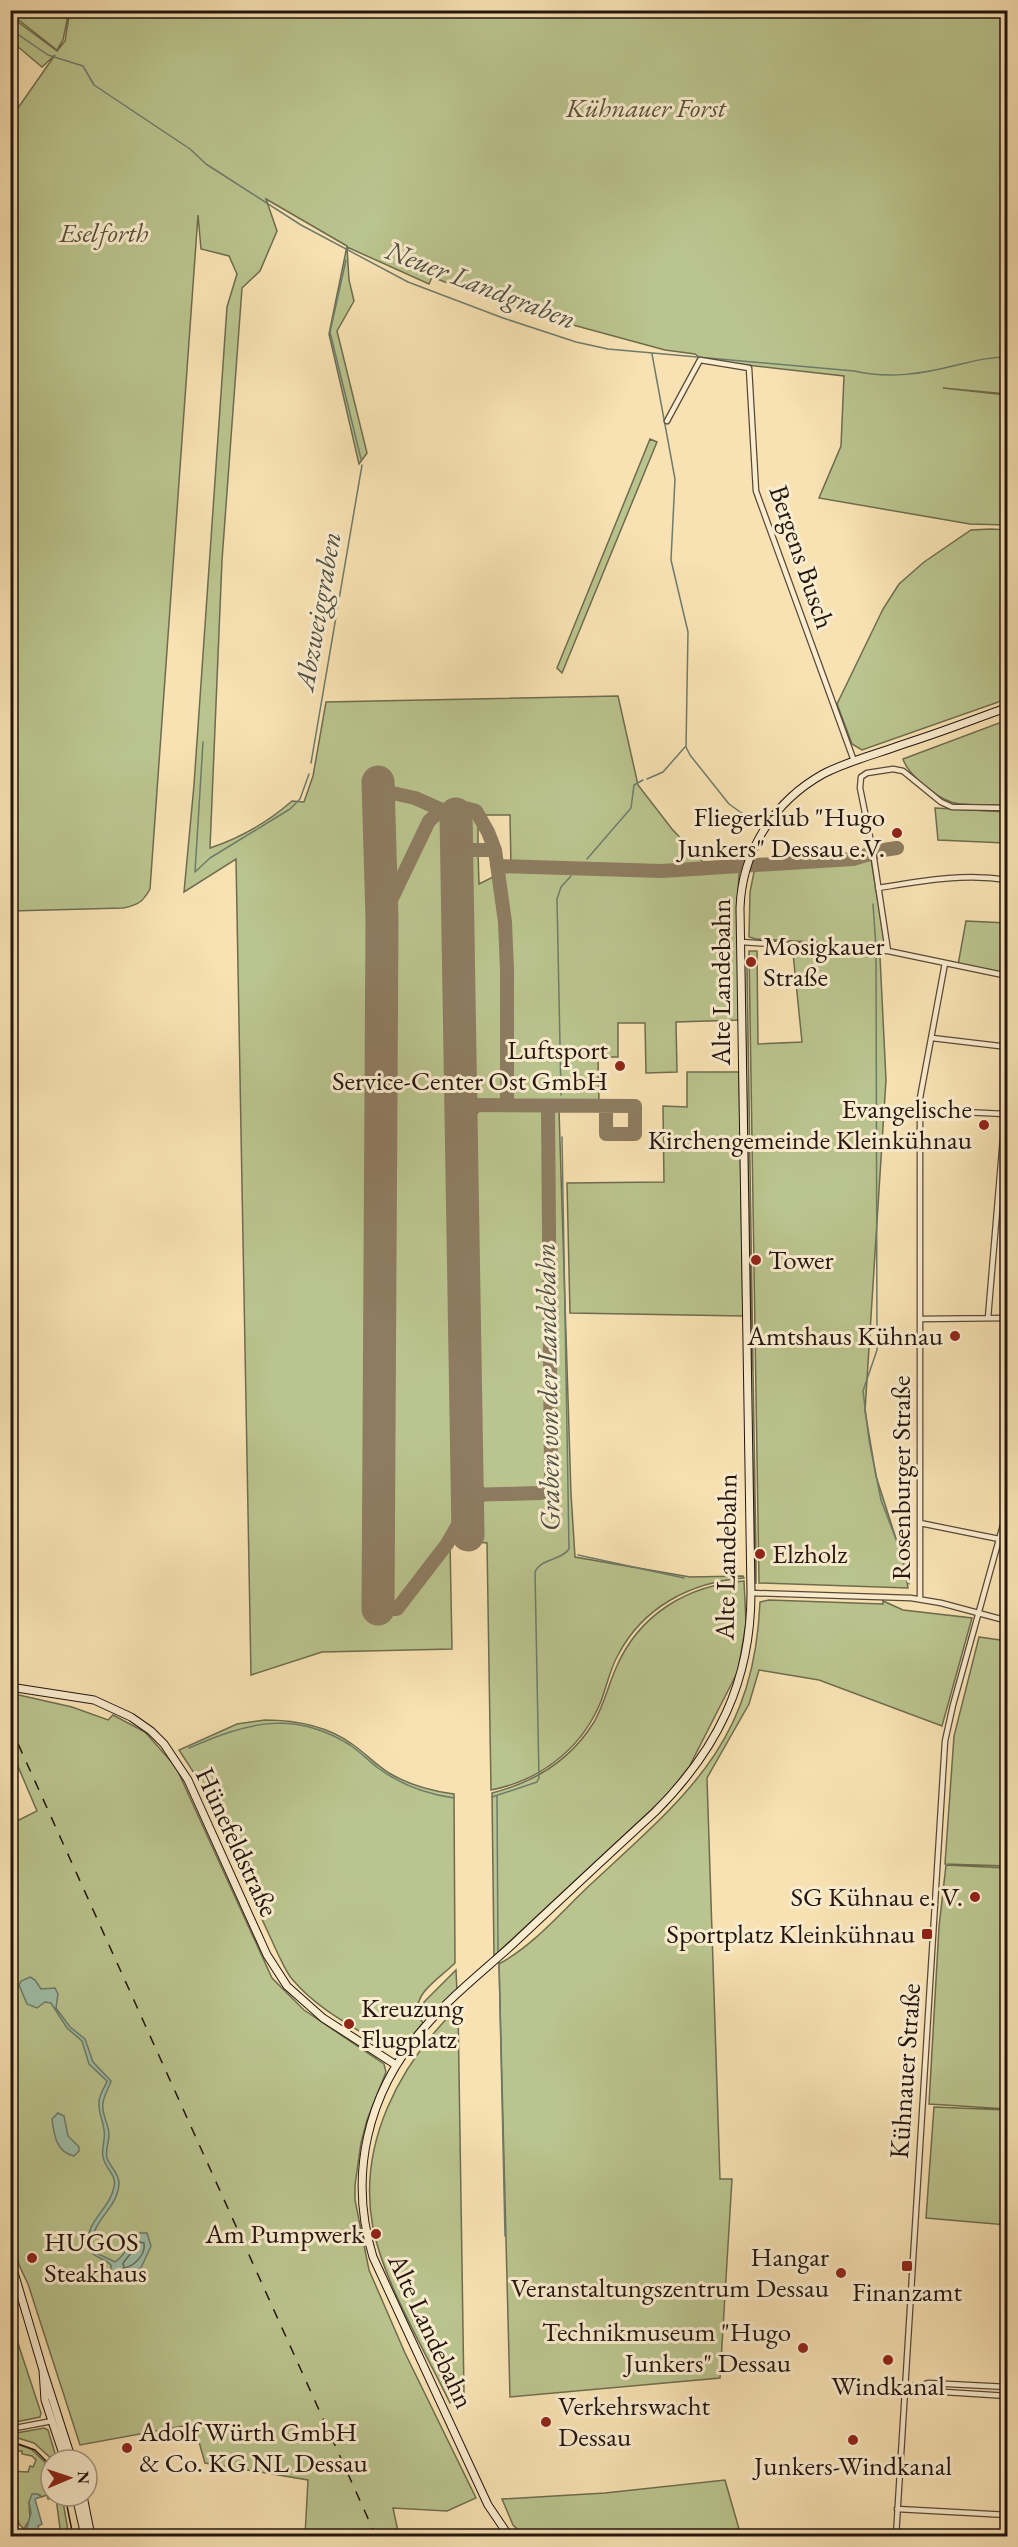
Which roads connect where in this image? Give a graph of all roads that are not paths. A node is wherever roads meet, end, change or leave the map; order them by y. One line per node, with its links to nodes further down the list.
1 (667, 421): 3 (street, Bergens Busch)
2 (1008, 707): 3 (main road, Alte Landebahn)
3 (854, 761): 7 (main road, Alte Landebahn)
4 (1008, 808): 6 (street)
5 (1008, 880): 6 (street)
6 (878, 888): 8 (street)
7 (741, 942): 8 (street); 21 (main road, Alte Landebahn)
8 (888, 951): 9 (street)
9 (945, 963): 10 (street); 11 (street, Rosenburger Straße)
10 (1008, 976)
11 (932, 1038): 12 (street); 13 (street, Rosenburger Straße)
12 (1008, 1047)
13 (921, 1110): 14 (street); 17 (street, Rosenburger Straße)
14 (1006, 1114): 15 (street)
15 (988, 1318): 16 (street); 17 (street)
16 (1008, 1318)
17 (921, 1319): 19 (street, Rosenburger Straße)
18 (1008, 1507): 20 (street, Kühnauer Straße)
19 (920, 1523): 20 (street); 22 (street, Rosenburger Straße)
20 (999, 1539): 23 (street, Kühnauer Straße)
21 (751, 1593): 22 (street); 26 (main road, Alte Landebahn)
22 (920, 1599): 23 (street)
23 (978, 1612): 24 (street); 28 (street, Kühnauer Straße)
24 (1008, 1621)
25 (10, 1687): 26 (main road, Hünefeldstraße)
26 (396, 2065): 42 (main road, Alte Landebahn)
27 (10, 2259): 32 (main road)
28 (905, 2385): 29 (street); 38 (street, Kühnauer Straße)
29 (920, 2386): 30 (street); 31 (street)
30 (1008, 2387)
31 (1008, 2396)
32 (55, 2420): 33 (street); 34 (main road); 35 (main road)
33 (10, 2429)
34 (62, 2448)
35 (67, 2448)
36 (79, 2508): 40 (main road)
37 (86, 2508): 41 (main road)
38 (900, 2509): 39 (street); 43 (street, Kühnauer Straße)
39 (1008, 2515)
40 (85, 2536)
41 (92, 2536)
42 (509, 2536)
43 (896, 2536)

